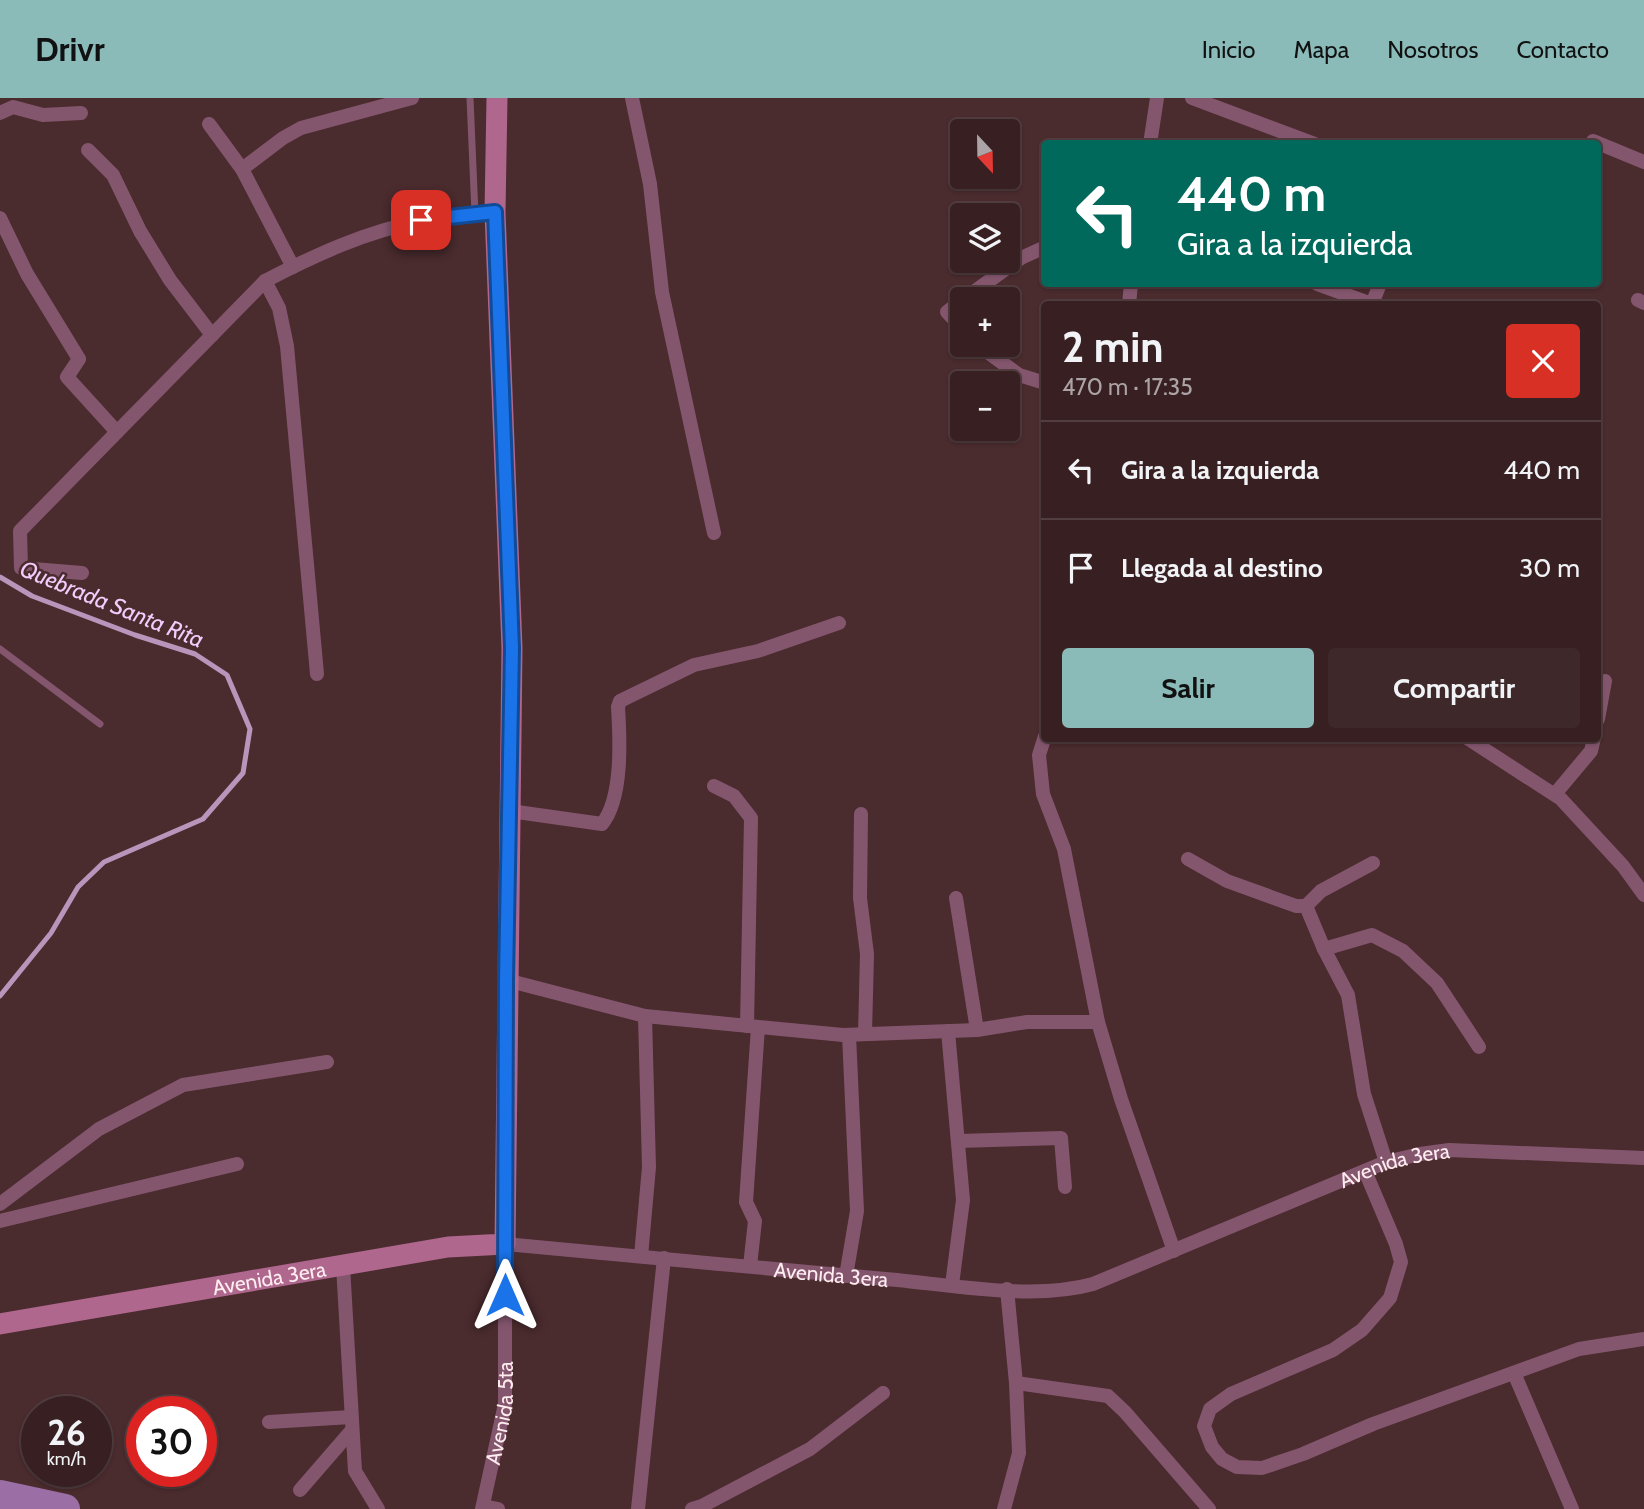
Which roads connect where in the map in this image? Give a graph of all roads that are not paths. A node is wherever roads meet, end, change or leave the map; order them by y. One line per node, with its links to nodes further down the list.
1 (412, 98): 15 (street)
2 (470, 98): 16 (lane)
3 (497, 98): 16 (street, Avenida 5ta)
4 (632, 98): 28 (street)
5 (1157, 98): 10 (street)
6 (1192, 98): 11 (street)
7 (81, 113): 8 (street)
8 (0, 114)
9 (209, 124): 15 (street)
10 (1151, 140)
11 (1304, 140)
12 (1601, 144): 14 (street)
13 (88, 150): 24 (street)
14 (1644, 162)
15 (242, 169): 19 (street)
16 (485, 213): 19 (street); 41 (street, Avenida 5ta)
17 (0, 218): 27 (street)
18 (1041, 249): 21 (street)
19 (293, 267): 20 (street)
20 (265, 281): 24 (street); 32 (street)
21 (981, 287)
22 (1325, 287): 23 (street)
23 (1364, 301)
24 (212, 335): 27 (street)
25 (994, 357): 26 (street)
26 (1041, 382)
27 (117, 432): 29 (street)
28 (714, 533)
29 (82, 573)
30 (839, 624): 41 (street)
31 (1, 653): 35 (lane)
32 (317, 674)
33 (1605, 681): 34 (street)
34 (1601, 703)
35 (100, 724)
36 (1043, 742): 51 (street)
37 (1473, 742): 40 (street)
38 (1593, 742): 40 (street)
39 (714, 786): 52 (street)
40 (1555, 794): 45 (street)
41 (510, 811): 49 (street, Avenida 5ta)
42 (860, 814): 55 (street)
43 (1188, 859): 47 (street)
44 (1373, 863): 47 (street)
45 (1644, 895)
46 (956, 898): 53 (street)
47 (1306, 905): 48 (street)
48 (1324, 949): 56 (street); 60 (street)
49 (506, 980): 50 (street); 66 (street, Avenida 5ta)
50 (645, 1016): 52 (street); 68 (street)
51 (1098, 1022): 53 (street); 67 (street)
52 (753, 1027): 55 (street); 71 (street)
53 (977, 1030): 54 (street)
54 (948, 1031): 55 (street); 58 (street)
55 (857, 1035): 72 (street)
56 (1479, 1047)
57 (327, 1062): 64 (street)
58 (958, 1141): 63 (street); 73 (street)
59 (1644, 1158): 60 (street, Avenida 3era)
60 (1386, 1162): 62 (street, Avenida 3era)
61 (237, 1164): 65 (street)
62 (1364, 1171): 67 (street, Avenida 3era); 77 (street)
63 (1065, 1187)
64 (0, 1204)
65 (0, 1221)
66 (505, 1244): 68 (street, Avenida 3era); 70 (street, Avenida 3era); 83 (street, Avenida 5ta)
67 (1174, 1251): 74 (street, Avenida 3era)
68 (641, 1256): 69 (street, Avenida 3era)
69 (664, 1258): 71 (street, Avenida 3era); 85 (street)
70 (343, 1266): 75 (street, Avenida 3era); 81 (street)
71 (750, 1266): 72 (street, Avenida 3era)
72 (846, 1276): 73 (street, Avenida 3era)
73 (952, 1285): 74 (street, Avenida 3era)
74 (1007, 1289): 78 (street)
75 (0, 1324)
76 (1644, 1339): 77 (street)
77 (1514, 1373): 89 (street)
78 (1016, 1383): 87 (street); 88 (street)
79 (883, 1394): 86 (street)
80 (270, 1422): 81 (street)
81 (351, 1424): 82 (street); 84 (street)
82 (300, 1490)
83 (488, 1508)
84 (378, 1509)
85 (638, 1509)
86 (692, 1509)
87 (1004, 1509)
88 (1209, 1509)
89 (1572, 1509)

